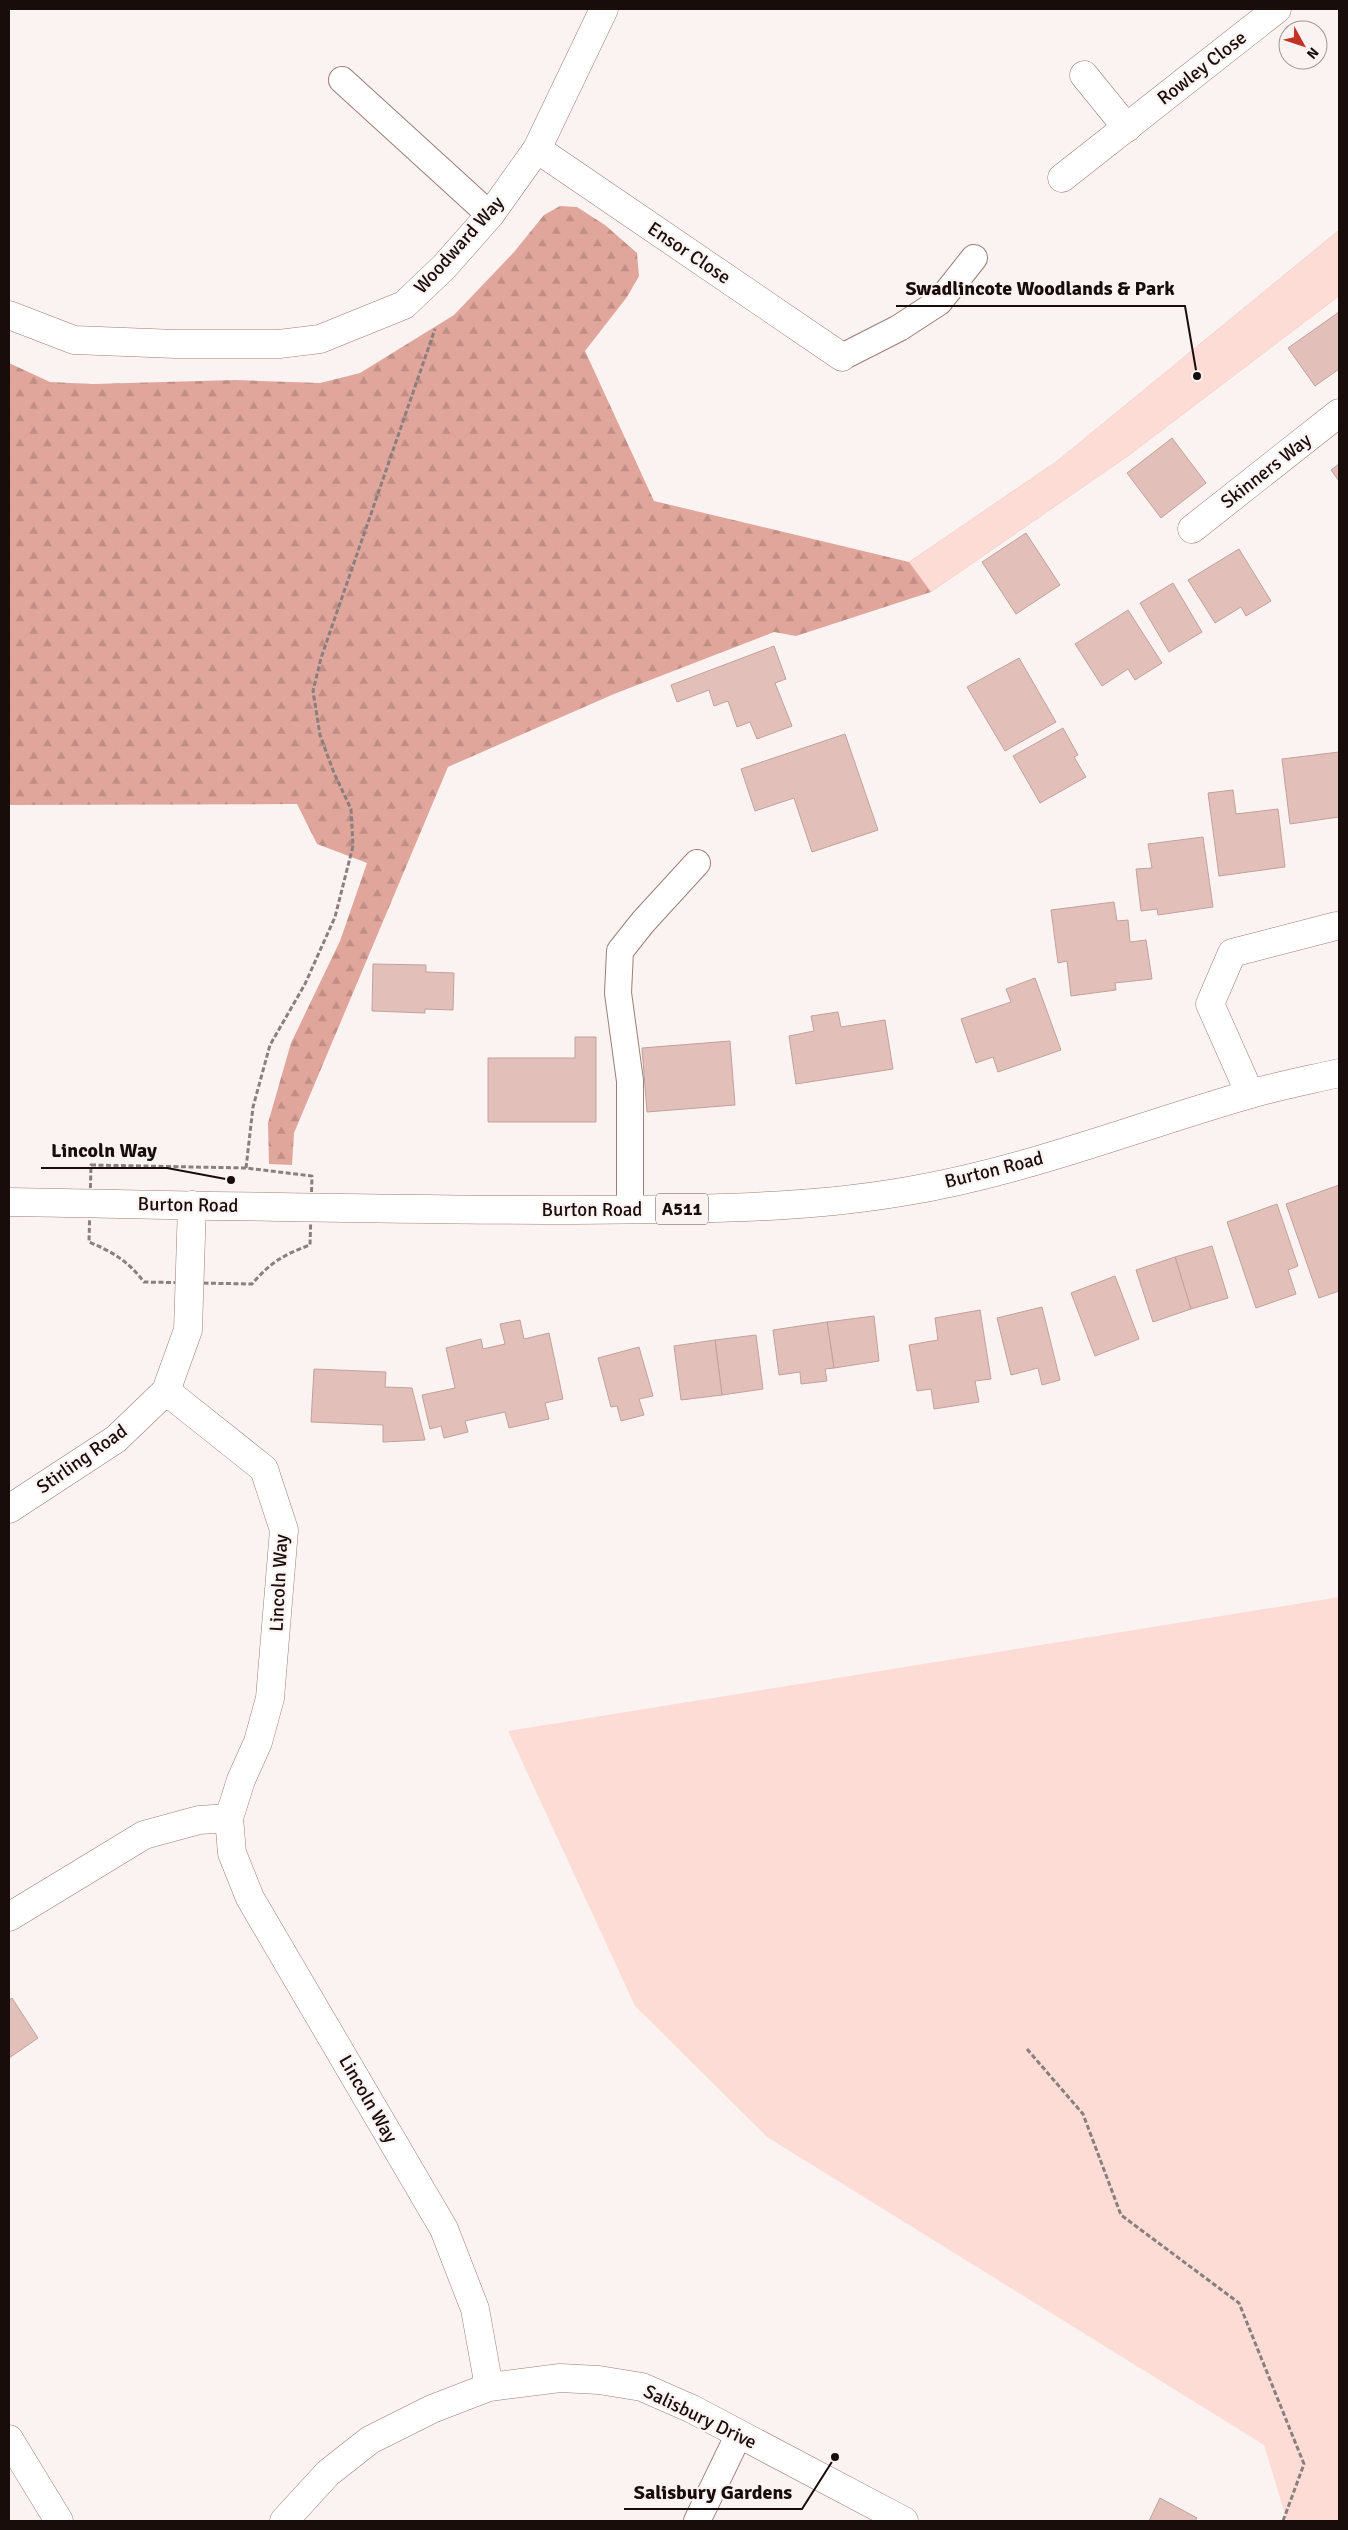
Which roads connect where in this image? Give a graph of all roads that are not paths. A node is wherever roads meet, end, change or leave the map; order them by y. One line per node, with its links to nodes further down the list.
1 (604, 9): 6 (main road, Woodward Way)
2 (1277, 9): 5 (main road, Rowley Close)
3 (1084, 75): 5 (main road)
4 (342, 80): 8 (lane)
5 (1127, 128): 7 (main road, Rowley Close)
6 (537, 149): 8 (main road, Woodward Way); 11 (main road, Ensor Close)
7 (1062, 178)
8 (490, 215): 10 (main road, Woodward Way)
9 (974, 258): 11 (lane)
10 (9, 315)
11 (842, 357)
12 (1339, 413): 13 (main road, Skinners Way)
13 (1192, 529)
14 (697, 863): 20 (lane)
15 (1336, 926): 17 (main road)
16 (1339, 1073): 17 (main road, Burton Road / A511)
17 (1250, 1094): 20 (main road, Burton Road / A511)
18 (9, 1202): 19 (main road, Burton Road / A511)
19 (192, 1205): 20 (main road, Burton Road / A511); 21 (main road, Stirling Road)
20 (630, 1210)
21 (166, 1390): 22 (main road, Stirling Road); 23 (main road, Lincoln Way)
22 (9, 1509)
23 (229, 1818): 24 (main road); 25 (main road, Lincoln Way)
24 (9, 1917)
25 (490, 2387): 26 (main road, Salisbury Drive); 29 (main road, Salisbury Drive)
26 (739, 2434): 30 (lane); 31 (main road, Salisbury Drive)
27 (9, 2439): 28 (main road)
28 (59, 2521)
29 (284, 2521)
30 (697, 2521)
31 (904, 2521)

